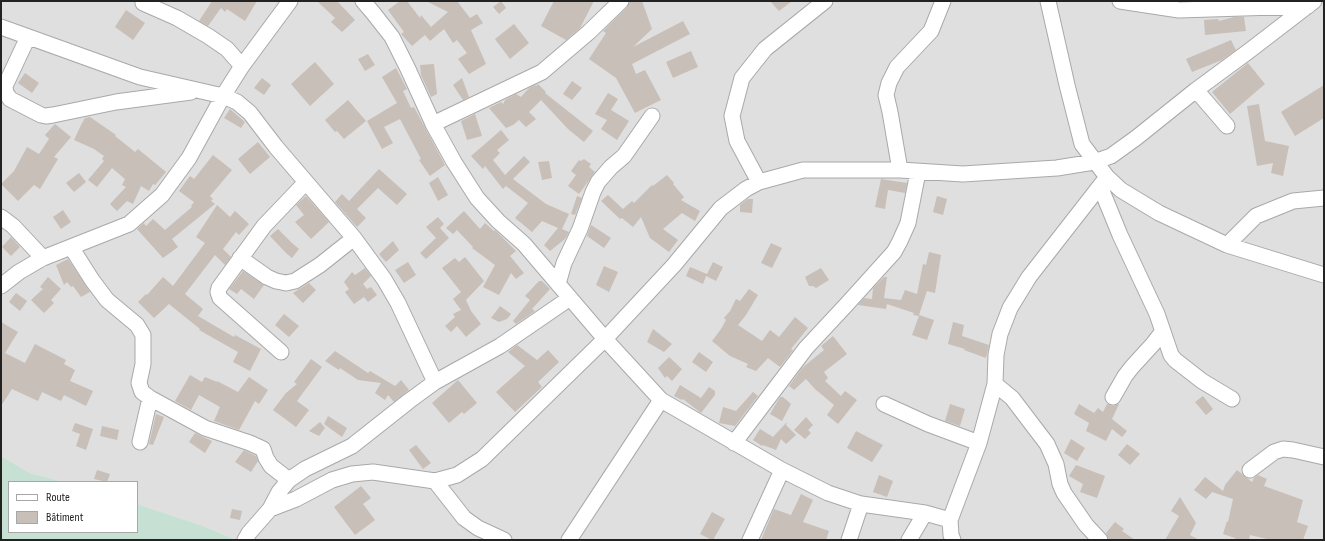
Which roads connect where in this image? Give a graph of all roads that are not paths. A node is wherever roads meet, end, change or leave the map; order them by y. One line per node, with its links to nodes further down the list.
1 (290, 1): 12 (street)
2 (363, 1): 17 (street)
3 (621, 1): 17 (street)
4 (825, 1): 23 (street)
5 (943, 1): 20 (street)
6 (1048, 1): 19 (street)
7 (1120, 1): 9 (street)
8 (144, 3): 12 (street)
9 (1311, 3): 13 (street)
10 (1, 27): 11 (street)
11 (28, 37): 14 (street); 14 (street)
12 (242, 66): 15 (street)
13 (1196, 90): 18 (street); 19 (street)
14 (198, 91): 15 (street)
15 (223, 96): 22 (street); 29 (street)
16 (652, 116): 33 (street)
17 (433, 124): 33 (street)
18 (1227, 126)
19 (1094, 162): 21 (street); 24 (street)
20 (900, 170): 21 (street); 23 (street)
21 (918, 172): 47 (street)
22 (306, 182): 27 (street); 31 (street)
23 (759, 182): 37 (street)
24 (1103, 182): 28 (street); 36 (street); 40 (street)
25 (1324, 198): 28 (street)
26 (1, 217): 30 (street)
27 (354, 238): 31 (street); 39 (street)
28 (1227, 245): 32 (street)
29 (71, 247): 30 (street); 42 (street)
30 (43, 258): 34 (street)
31 (240, 258): 38 (street)
32 (1324, 275)
33 (558, 284): 35 (street)
34 (1, 286)
35 (570, 298): 37 (street); 39 (street)
36 (1164, 331): 41 (street); 43 (street)
37 (605, 339): 44 (street); 53 (street)
38 (281, 352)
39 (435, 382): 52 (street)
40 (995, 384): 48 (street); 65 (street)
41 (1113, 397)
42 (150, 398): 46 (street); 52 (street)
43 (1232, 399)
44 (661, 400): 47 (street); 60 (street)
45 (884, 404): 48 (street)
46 (140, 442)
47 (734, 443): 50 (street)
48 (979, 443): 57 (street)
49 (1324, 457): 51 (street)
50 (782, 470): 54 (street); 61 (street)
51 (1250, 470)
52 (289, 480): 55 (street)
53 (435, 481): 55 (street); 59 (street)
54 (861, 504): 56 (street); 62 (street)
55 (270, 509): 58 (street)
56 (925, 512): 57 (street); 63 (street)
57 (950, 520): 64 (street)
58 (245, 540)
59 (504, 540)
60 (569, 540)
61 (750, 540)
62 (849, 540)
63 (909, 540)
64 (953, 540)
65 (1100, 540)

